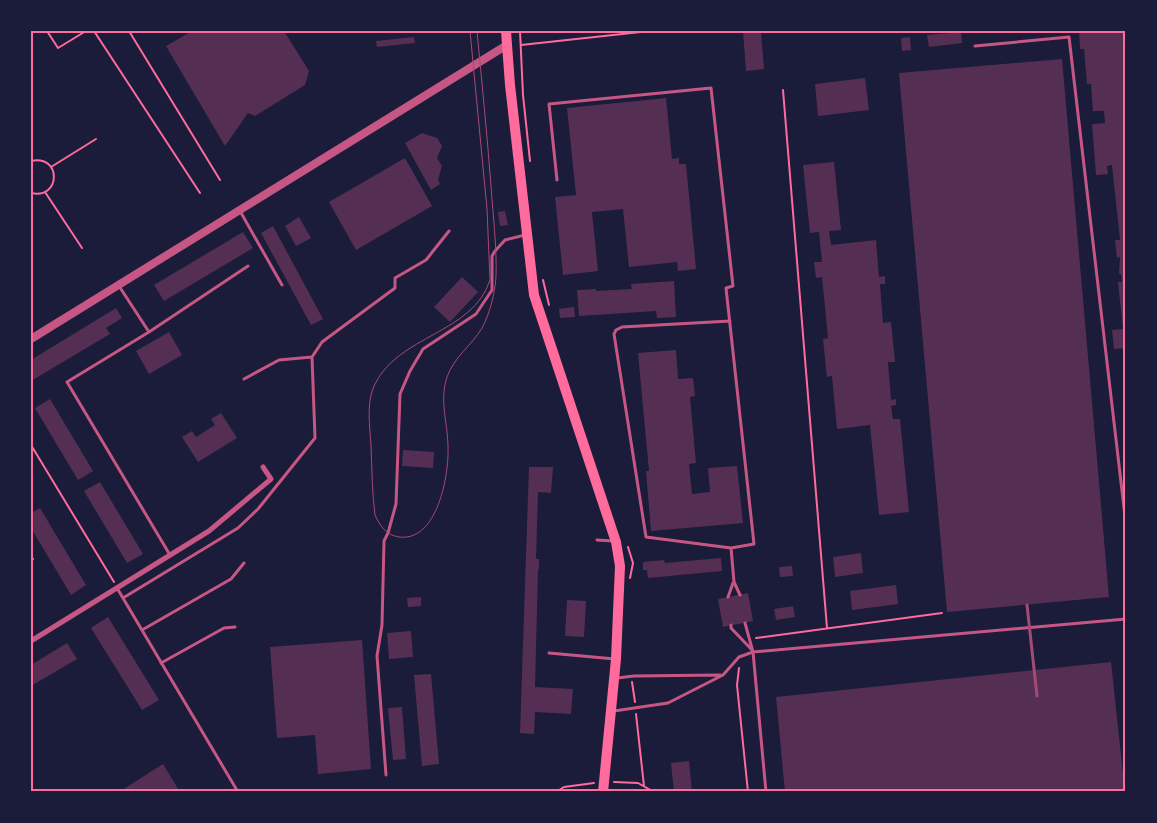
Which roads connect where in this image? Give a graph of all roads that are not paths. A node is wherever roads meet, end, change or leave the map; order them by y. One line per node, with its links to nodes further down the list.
1 (506, 31): 2 (main road)
2 (507, 45): 5 (street); 7 (main road)
3 (975, 46): 17 (lane)
4 (557, 180): 11 (lane)
5 (240, 210): 9 (street); 10 (lane)
6 (448, 231): 14 (lane)
7 (528, 235): 19 (main road); 41 (lane)
8 (248, 266): 12 (lane)
9 (118, 285): 12 (lane); 13 (street)
10 (282, 285)
11 (730, 321): 20 (lane); 20 (lane)
12 (148, 332): 21 (lane)
13 (31, 339)
14 (312, 358): 15 (lane); 27 (lane)
15 (244, 379)
16 (263, 467): 21 (street)
17 (1126, 525)
18 (597, 540): 19 (lane)
19 (616, 542): 36 (main road)
20 (731, 548): 23 (lane)
21 (170, 556): 24 (street)
22 (244, 563): 32 (lane)
23 (734, 582): 25 (lane); 26 (lane)
24 (117, 588): 27 (lane); 33 (street)
25 (740, 595)
26 (728, 597)
27 (123, 598): 32 (lane)
28 (1126, 620): 34 (lane)
29 (745, 623): 34 (lane)
30 (731, 625): 34 (lane)
31 (235, 628): 37 (lane)
32 (142, 630): 37 (lane)
33 (31, 641)
34 (753, 652): 38 (lane); 44 (lane)
35 (549, 653): 36 (lane)
36 (616, 659): 39 (main road)
37 (161, 663): 42 (lane)
38 (723, 675): 39 (lane); 40 (lane)
39 (614, 678): 40 (main road)
40 (611, 711): 43 (main road)
41 (386, 775)
42 (238, 792)
43 (603, 792)
44 (766, 792)

